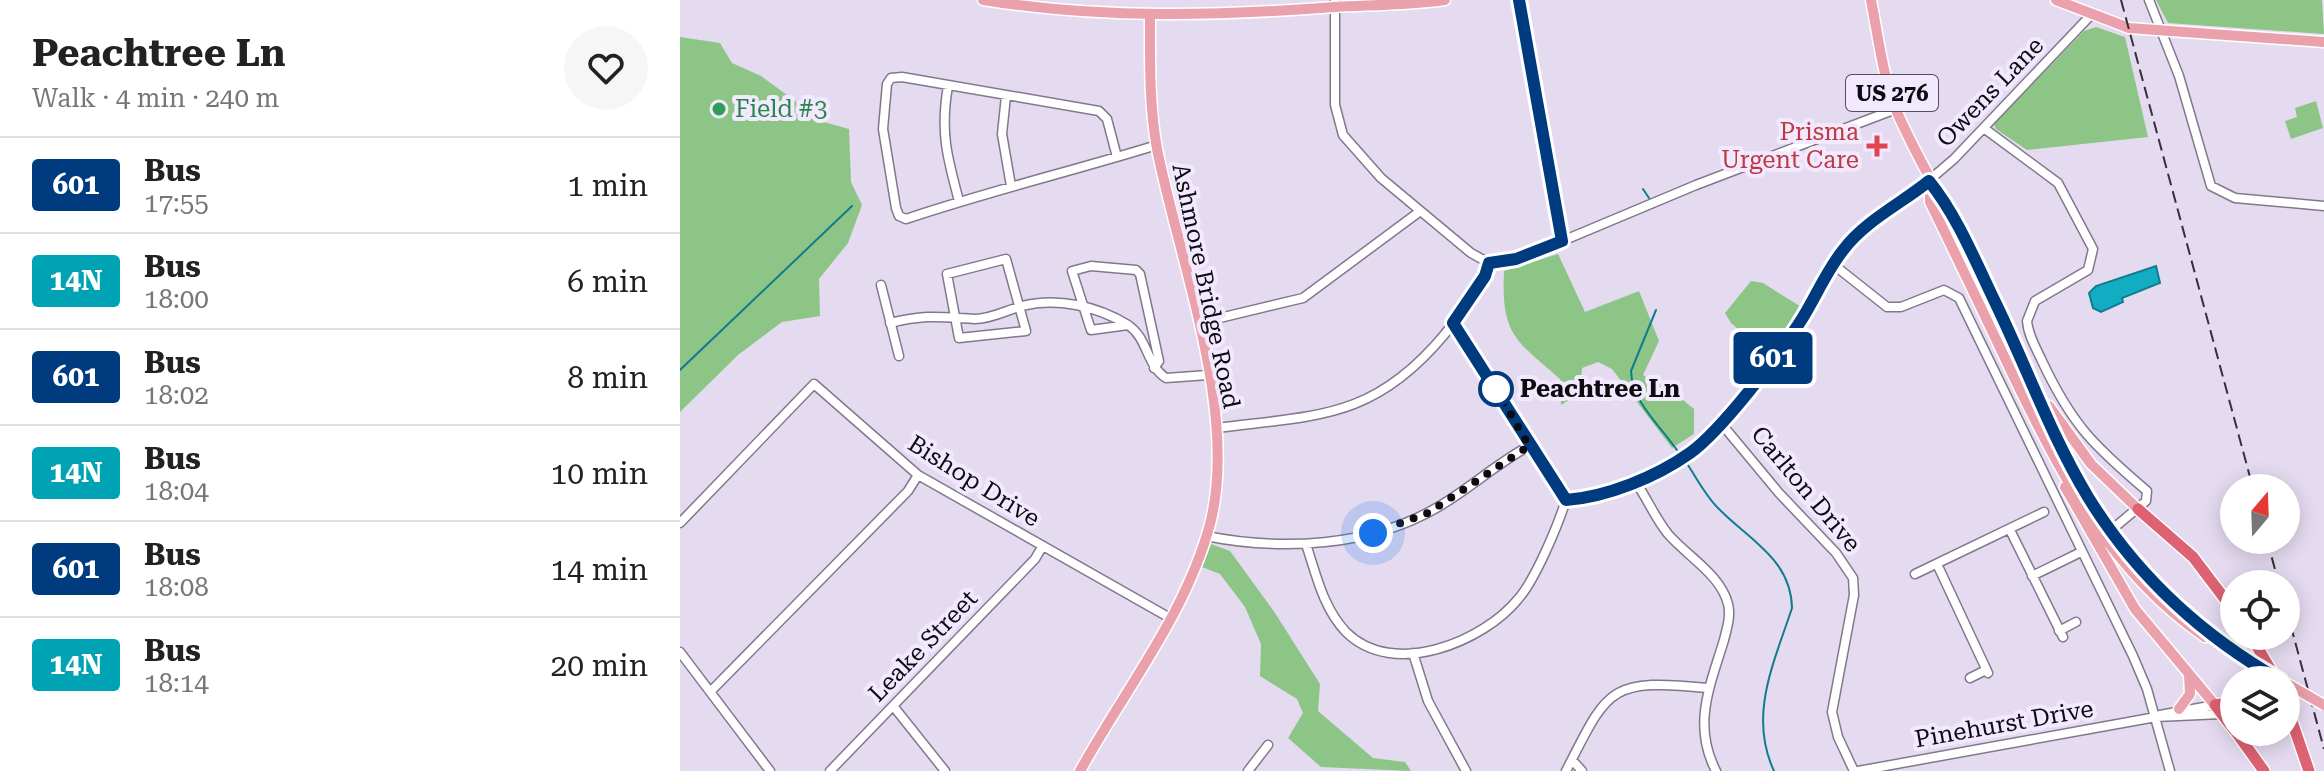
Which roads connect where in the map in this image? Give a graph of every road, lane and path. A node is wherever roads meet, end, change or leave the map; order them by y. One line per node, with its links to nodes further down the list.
1 (983, 0): 8 (main road)
2 (1439, 0): 7 (main road)
3 (1519, 0): 23 (street)
4 (1871, 0): 14 (main road, US 276)
5 (2056, 0): 9 (main road)
6 (2149, 0): 10 (street)
7 (1335, 4): 8 (main road); 22 (street)
8 (1150, 15): 16 (main road, Ashmore Bridge Road)
9 (2091, 15): 10 (main road); 15 (street, Owens Lane)
10 (2161, 31): 11 (main road); 21 (street)
11 (2324, 42)
12 (948, 86): 13 (street); 20 (street); 20 (street)
13 (1006, 96): 17 (street); 19 (street)
14 (1896, 109): 18 (main road, US 276); 23 (street)
15 (1985, 129): 18 (street, Owens Lane); 45 (street)
16 (1157, 145): 17 (street); 31 (main road, Ashmore Bridge Road)
17 (1117, 157): 19 (street)
18 (1929, 181): 25 (street, Owens Lane); 35 (main road, US 276); 41 (main road, US 276)
19 (1011, 186): 20 (street)
20 (959, 201)
21 (2324, 206)
22 (1419, 212): 24 (street); 31 (street)
23 (1562, 241): 24 (street)
24 (1489, 263): 32 (street)
25 (1834, 265): 38 (street, Owens Lane); 53 (street)
26 (881, 285): 30 (street)
27 (1020, 306): 28 (street); 29 (street); 29 (street); 29 (street)
28 (1083, 307): 33 (street); 33 (street); 36 (street)
29 (957, 315): 30 (street)
30 (890, 323): 34 (street)
31 (1199, 323): 37 (main road, Ashmore Bridge Road)
32 (1453, 323): 39 (street); 40 (street)
33 (1128, 325): 36 (street)
34 (899, 356)
35 (2026, 367): 45 (main road, US 276); 49 (main road)
36 (1154, 368): 37 (street)
37 (1208, 375): 39 (main road, Ashmore Bridge Road)
38 (1720, 422): 43 (street, Owens Lane); 86 (street, Carlton Drive)
39 (1216, 428): 50 (main road, Ashmore Bridge Road)
40 (1529, 446): 44 (street); 51 (street)
41 (2054, 459): 49 (main road); 63 (main road, US 276)
42 (918, 475): 47 (street, Bishop Drive); 52 (street, Bishop Drive); 66 (street)
43 (1635, 481): 44 (street, Owens Lane); 65 (street)
44 (1566, 500): 61 (street)
45 (2138, 509): 49 (street); 57 (highway, US 276)
46 (2044, 512): 48 (street)
47 (680, 523)
48 (2010, 530): 54 (street); 56 (street)
49 (2107, 534): 62 (main road, bridge)
50 (1206, 536): 51 (street); 58 (main road, Ashmore Bridge Road)
51 (1306, 544): 61 (street)
52 (1042, 547): 58 (street, Bishop Drive); 69 (street, Leake Street)
53 (2081, 552): 56 (street); 72 (street)
54 (1937, 564): 55 (street); 64 (street)
55 (1915, 574)
56 (2032, 576): 59 (street)
57 (2220, 593)
58 (1170, 618): 80 (main road, Ashmore Bridge Road)
59 (2076, 622)
60 (680, 652): 66 (street)
61 (1413, 653): 82 (street)
62 (2255, 666)
63 (2189, 675): 70 (main road); 71 (main road, US 276)
64 (1970, 678)
65 (1707, 688): 76 (street); 85 (street)
66 (711, 691): 77 (street)
67 (2300, 691): 68 (main road, bridge)
68 (2324, 705)
69 (894, 707): 78 (street, Leake Street); 79 (street)
70 (2179, 709): 71 (street, Pinehurst Drive); 72 (street, Pinehurst Drive)
71 (2219, 710): 72 (street, Pinehurst Drive)
72 (2156, 717): 86 (street, Pinehurst Drive); 87 (street)
73 (2300, 742): 89 (highway)
74 (1268, 745): 81 (street)
75 (2246, 746): 88 (highway, US 276)
76 (1572, 760): 83 (street); 84 (street)
77 (770, 771)
78 (830, 771)
79 (945, 771)
80 (1080, 771)
81 (1248, 771)
82 (1466, 771)
83 (1566, 771)
84 (1582, 771)
85 (1716, 771)
86 (1856, 771)
87 (2170, 771)
88 (2264, 771)
89 (2309, 771)

